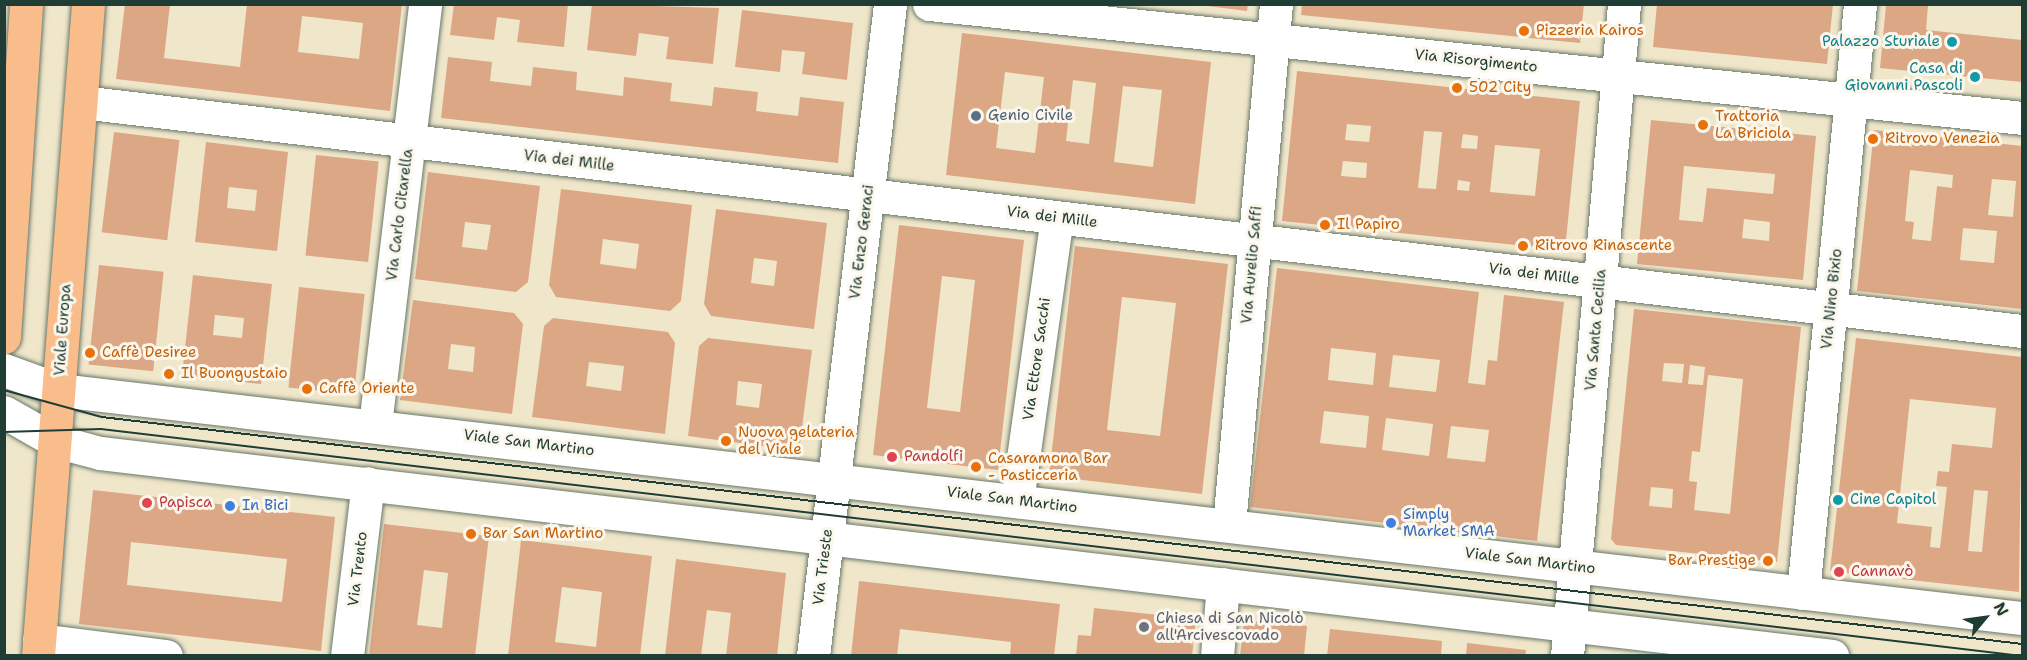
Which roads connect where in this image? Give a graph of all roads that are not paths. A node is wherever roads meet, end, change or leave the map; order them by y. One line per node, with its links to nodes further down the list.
1 (26, 4): 11 (main road)
2 (88, 4): 13 (main road, Viale Europa)
3 (425, 4): 15 (street, Via Carlo Citarella)
4 (890, 4): 16 (street, Via Enzo Geraci)
5 (929, 4): 9 (street, Via Risorgimento)
6 (1276, 4): 9 (street, Via Aurelio Saffi)
7 (1624, 4): 10 (street, Via Santa Cecilia)
8 (1860, 4): 12 (street, Via Nino Bixio)
9 (1273, 40): 10 (street, Via Risorgimento); 19 (street, Via Aurelio Saffi)
10 (1618, 76): 12 (street, Via Risorgimento); 20 (street, Via Santa Cecilia)
11 (13, 88): 18 (main road)
12 (1851, 100): 14 (street, Via Risorgimento); 21 (street, Via Nino Bixio)
13 (81, 102): 15 (street, Via dei Mille); 25 (main road, Viale Europa)
14 (2022, 118)
15 (409, 142): 16 (street, Via dei Mille); 28 (street, Via Carlo Citarella)
16 (867, 196): 17 (street, Via dei Mille); 30 (street, Via Enzo Geraci)
17 (1057, 218): 19 (street, Via dei Mille); 32 (street, Via Ettore Sacchi)
18 (9, 235): 23 (main road)
19 (1254, 241): 20 (street, Via dei Mille); 33 (street, Via Aurelio Saffi)
20 (1600, 281): 21 (street, Via dei Mille); 35 (street, Via Santa Cecilia)
21 (1831, 308): 22 (street, Via dei Mille); 37 (street, Via Nino Bixio)
22 (2022, 331)
23 (4, 337)
24 (4, 370): 25 (street, Viale San Martino)
25 (59, 390): 26 (street); 28 (street, Viale San Martino); 29 (main road, Viale Europa)
26 (4, 407)
27 (4, 412): 29 (street)
28 (375, 425): 30 (street, Viale San Martino)
29 (55, 441): 31 (street); 40 (main road, Viale Europa)
30 (834, 479): 32 (street, Viale San Martino); 34 (street, Via Trieste)
31 (368, 483): 34 (street); 43 (street, Via Trento)
32 (1017, 501): 33 (street, Viale San Martino)
33 (1228, 525): 35 (street, Viale San Martino)
34 (827, 537): 36 (street); 44 (street, Via Trieste)
35 (1575, 566): 37 (street, Viale San Martino); 39 (street, Via Santa Cecilia)
36 (1223, 584): 39 (street); 45 (street)
37 (1803, 593): 38 (street, Viale San Martino)
38 (2022, 618)
39 (1568, 640): 41 (street)
40 (39, 648): 42 (street)
41 (1797, 653): 46 (street)
42 (166, 656)
43 (347, 656)
44 (813, 656)
45 (1217, 656)
46 (1832, 656)

